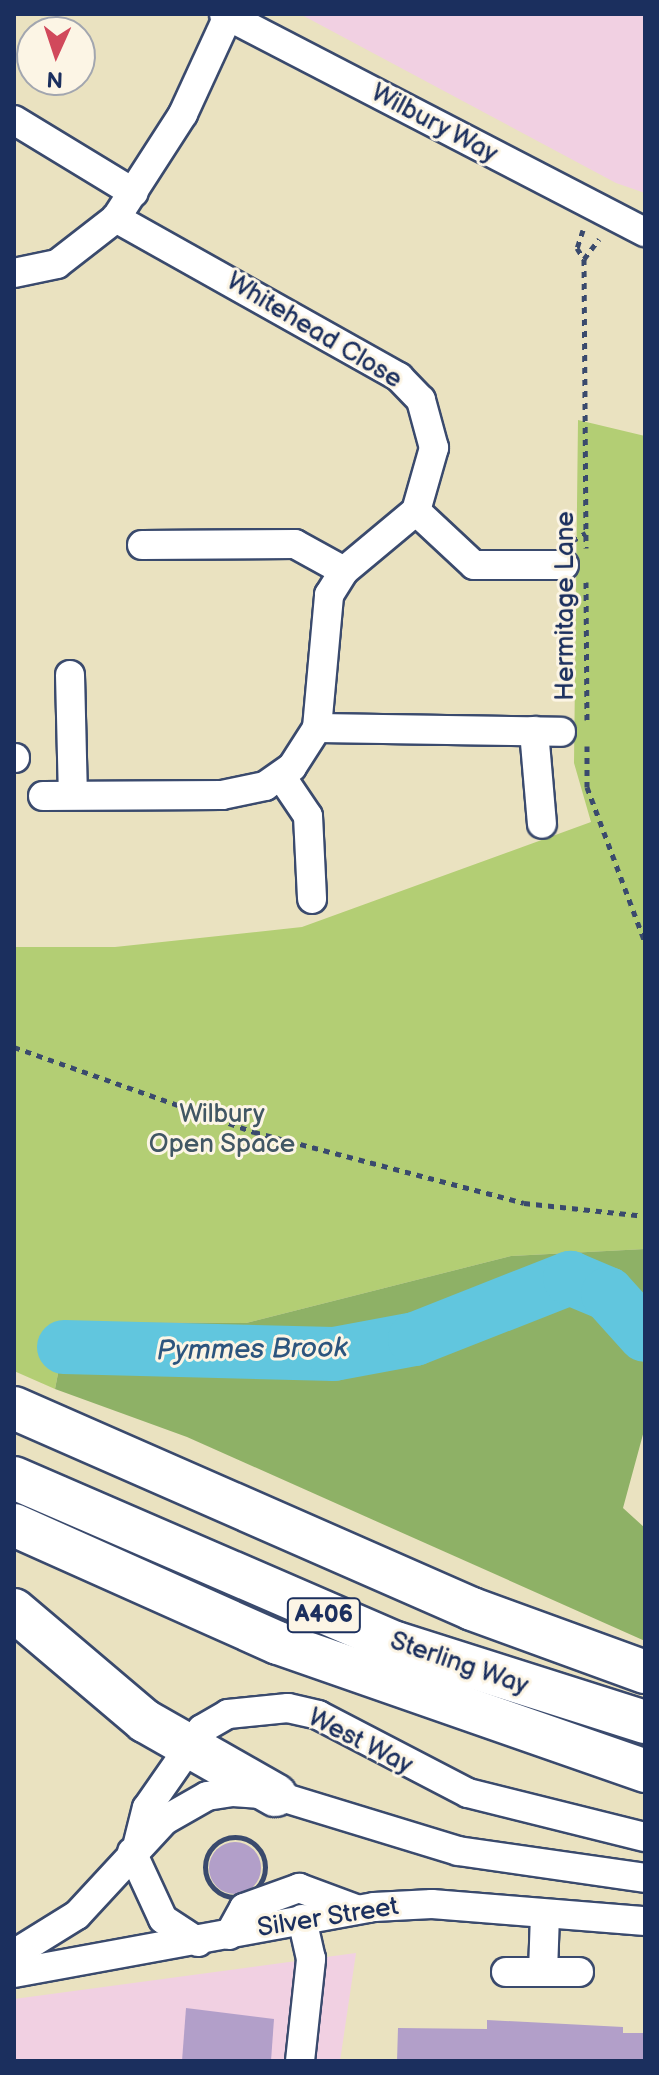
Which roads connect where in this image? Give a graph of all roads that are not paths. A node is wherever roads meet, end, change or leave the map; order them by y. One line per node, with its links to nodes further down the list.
1 (227, 15): 3 (street); 5 (street, Wilbury Way)
2 (14, 120): 3 (street)
3 (134, 193): 4 (street)
4 (116, 218): 6 (street); 7 (street, Whitehead Close)
5 (645, 232)
6 (14, 273)
7 (416, 511): 9 (street); 10 (street, Whitehead Close)
8 (142, 545): 10 (street)
9 (564, 565)
10 (344, 571): 12 (street, Whitehead Close)
11 (70, 675): 14 (street)
12 (317, 728): 13 (street); 16 (street)
13 (281, 776): 14 (street); 17 (street)
14 (73, 795): 15 (street)
15 (43, 796)
16 (542, 824)
17 (312, 899)
18 (14, 1408): 22 (highway)
19 (14, 1478): 23 (highway, Sterling Way / A406)
20 (14, 1525): 25 (highway, Sterling Way / A406)
21 (14, 1610): 24 (highway)
22 (645, 1672)
23 (645, 1722)
24 (186, 1749): 26 (highway); 27 (street, West Way); 28 (street, West Way)
25 (638, 1769)
26 (275, 1795): 28 (street, West Way); 29 (street)
27 (645, 1837)
28 (135, 1847): 35 (street); 36 (street, West Way)
29 (645, 1878)
30 (356, 1909): 31 (street, Silver Street); 32 (street, Silver Street); 34 (street)
31 (545, 1915): 33 (street, Silver Street); 38 (street)
32 (302, 1919): 34 (street, Silver Street); 41 (street)
33 (645, 1921)
34 (229, 1935): 35 (street, Silver Street)
35 (198, 1942): 40 (street, Silver Street)
36 (14, 1954)
37 (506, 1972): 38 (street)
38 (543, 1972): 39 (street)
39 (579, 1972)
40 (14, 1973)
41 (300, 2061)

